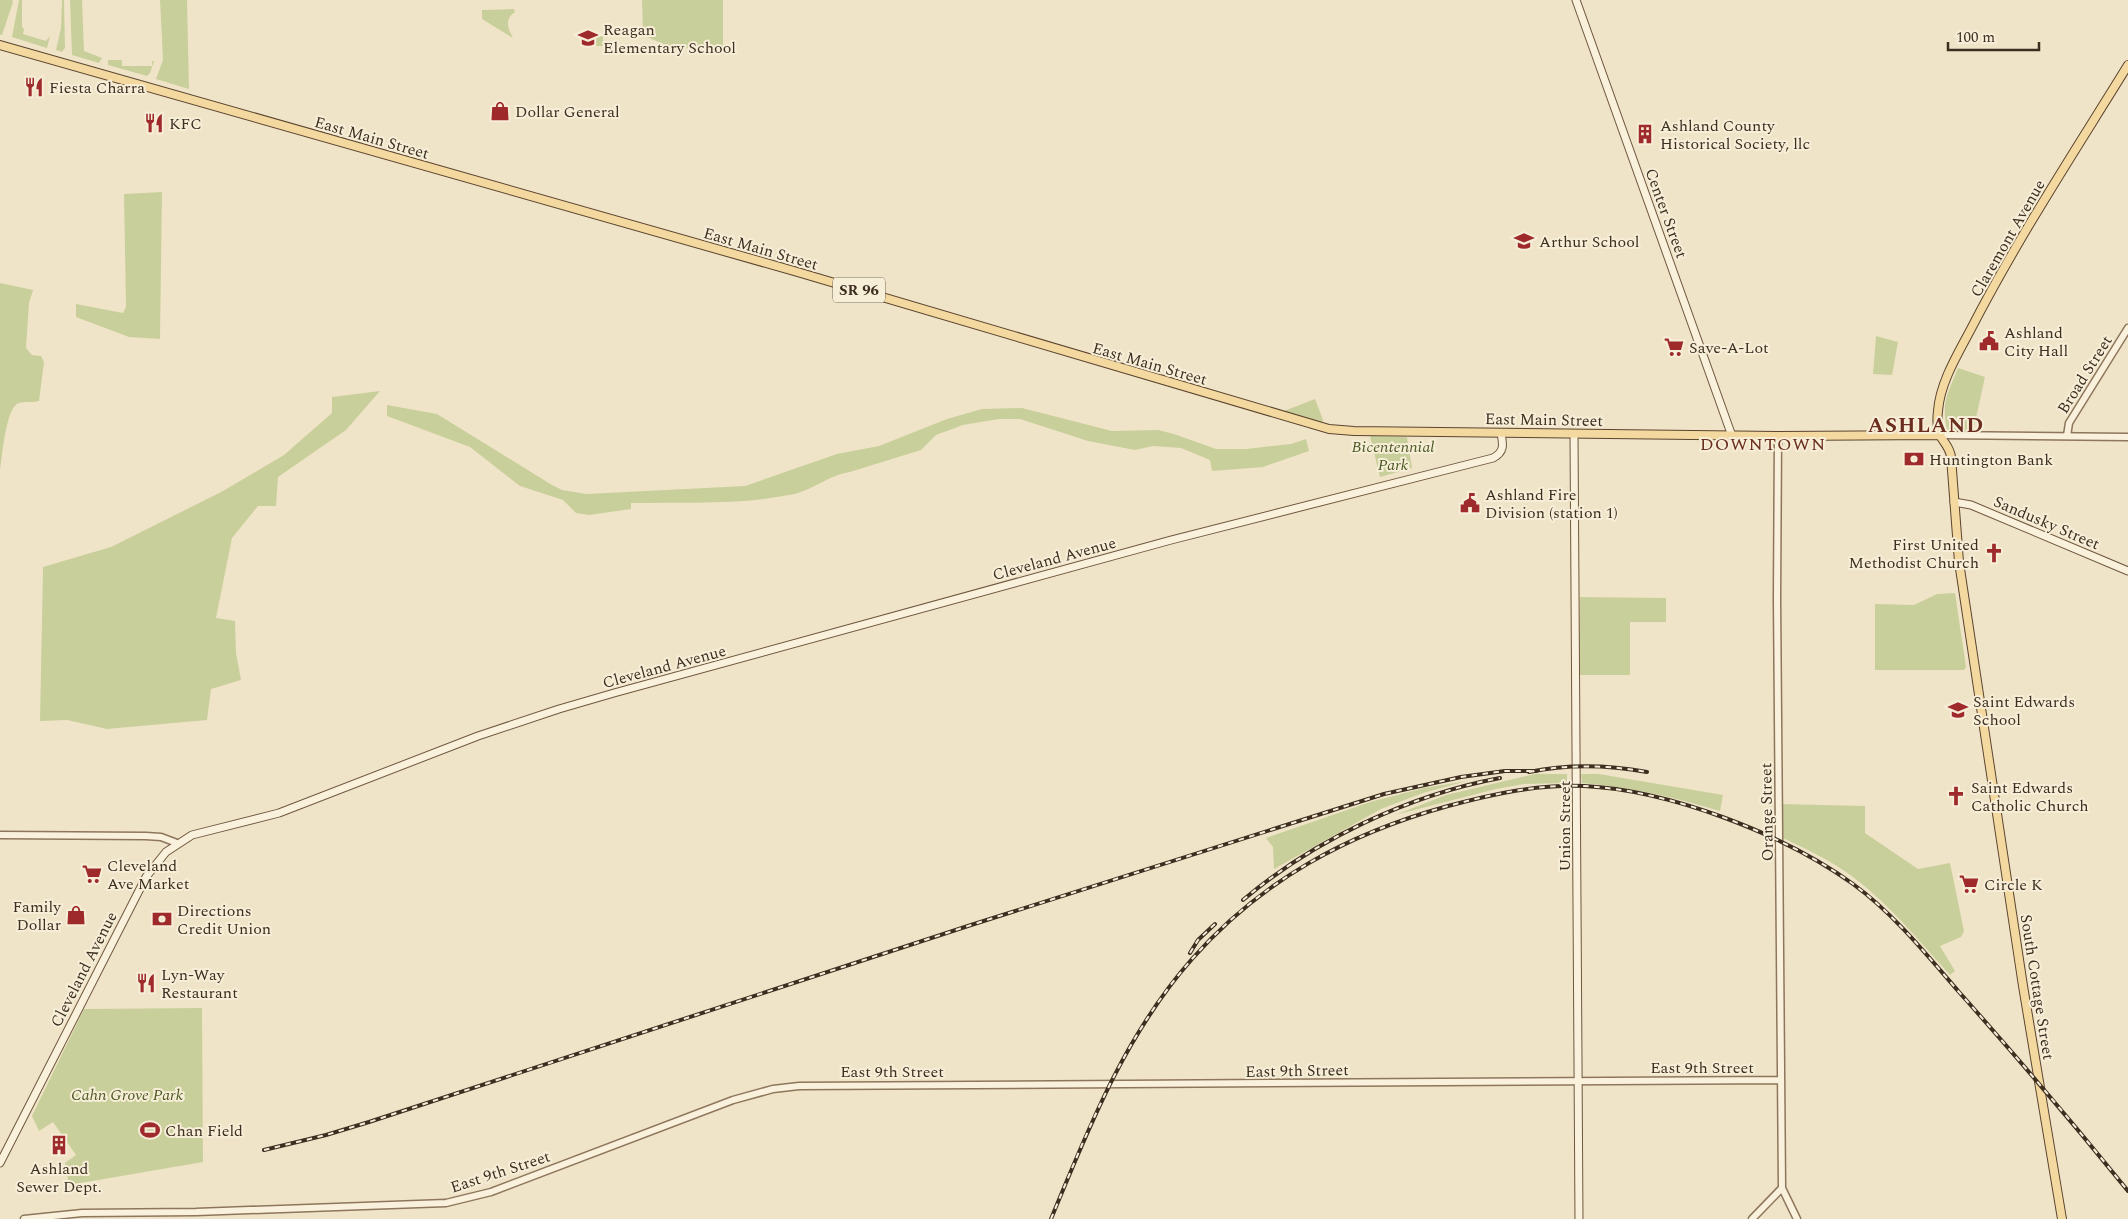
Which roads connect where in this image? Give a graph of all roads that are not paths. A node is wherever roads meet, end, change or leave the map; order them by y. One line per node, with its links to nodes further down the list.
1 (1576, 0): 8 (main road, Center Street)
2 (0, 45): 5 (main road, East Main Street / SR 96)
3 (2128, 64): 7 (main road, Claremont Avenue)
4 (2128, 328): 10 (street, Broad Street)
5 (1501, 433): 6 (main road, East Main Street / SR 96); 15 (main road, Cleveland Avenue)
6 (1574, 434): 8 (main road, East Main Street / SR 96); 17 (main road, Union Street)
7 (1940, 435): 9 (main road, East Main Street); 10 (street); 12 (main road, South Cottage Street)
8 (1732, 436): 9 (main road, East Main Street)
9 (1778, 436): 16 (street, Orange Street)
10 (2067, 436): 11 (street)
11 (2128, 437)
12 (1954, 502): 13 (main road, Sandusky Street); 24 (main road, South Cottage Street)
13 (2128, 571)
14 (0, 835): 15 (street)
15 (177, 844): 18 (main road, Cleveland Avenue)
16 (1781, 1080): 17 (street, East 9th Street); 19 (street, Orange Street)
17 (1579, 1081): 20 (street, East 9th Street); 21 (main road, Union Street)
18 (0, 1163)
19 (1782, 1188): 22 (street); 23 (street)
20 (24, 1219)
21 (1579, 1219)
22 (1752, 1219)
23 (1797, 1219)
24 (2062, 1219)

